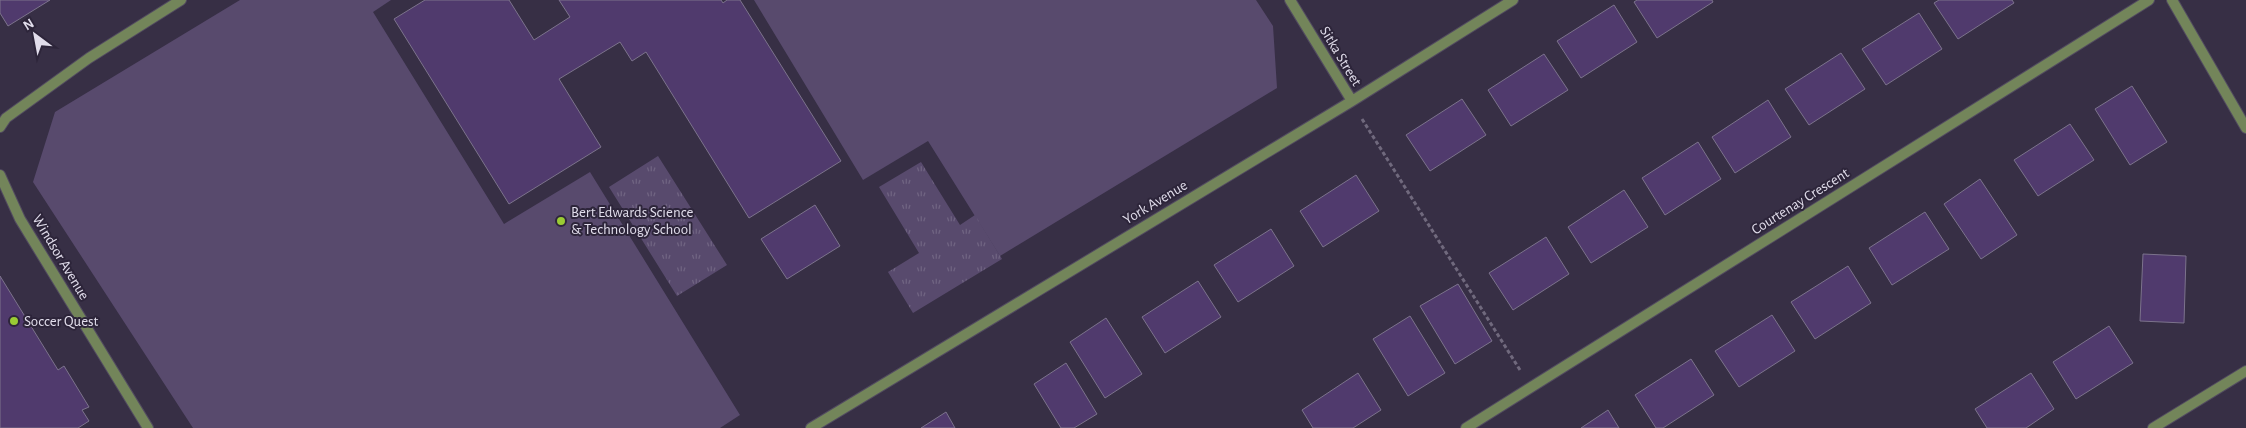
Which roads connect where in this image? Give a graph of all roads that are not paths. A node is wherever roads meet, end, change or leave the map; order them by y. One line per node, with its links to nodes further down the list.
1 (181, 0): 7 (street)
2 (1290, 0): 6 (street, Sitka Street)
3 (1513, 0): 6 (street, York Avenue)
4 (2149, 0): 13 (street, Courtenay Crescent)
5 (2172, 0): 8 (street)
6 (1352, 101): 12 (street, York Avenue)
7 (0, 127)
8 (2246, 128)
9 (0, 175): 11 (street, Windsor Avenue)
10 (2246, 371): 14 (street)
11 (148, 428)
12 (811, 428)
13 (1466, 428)
14 (2153, 428)

